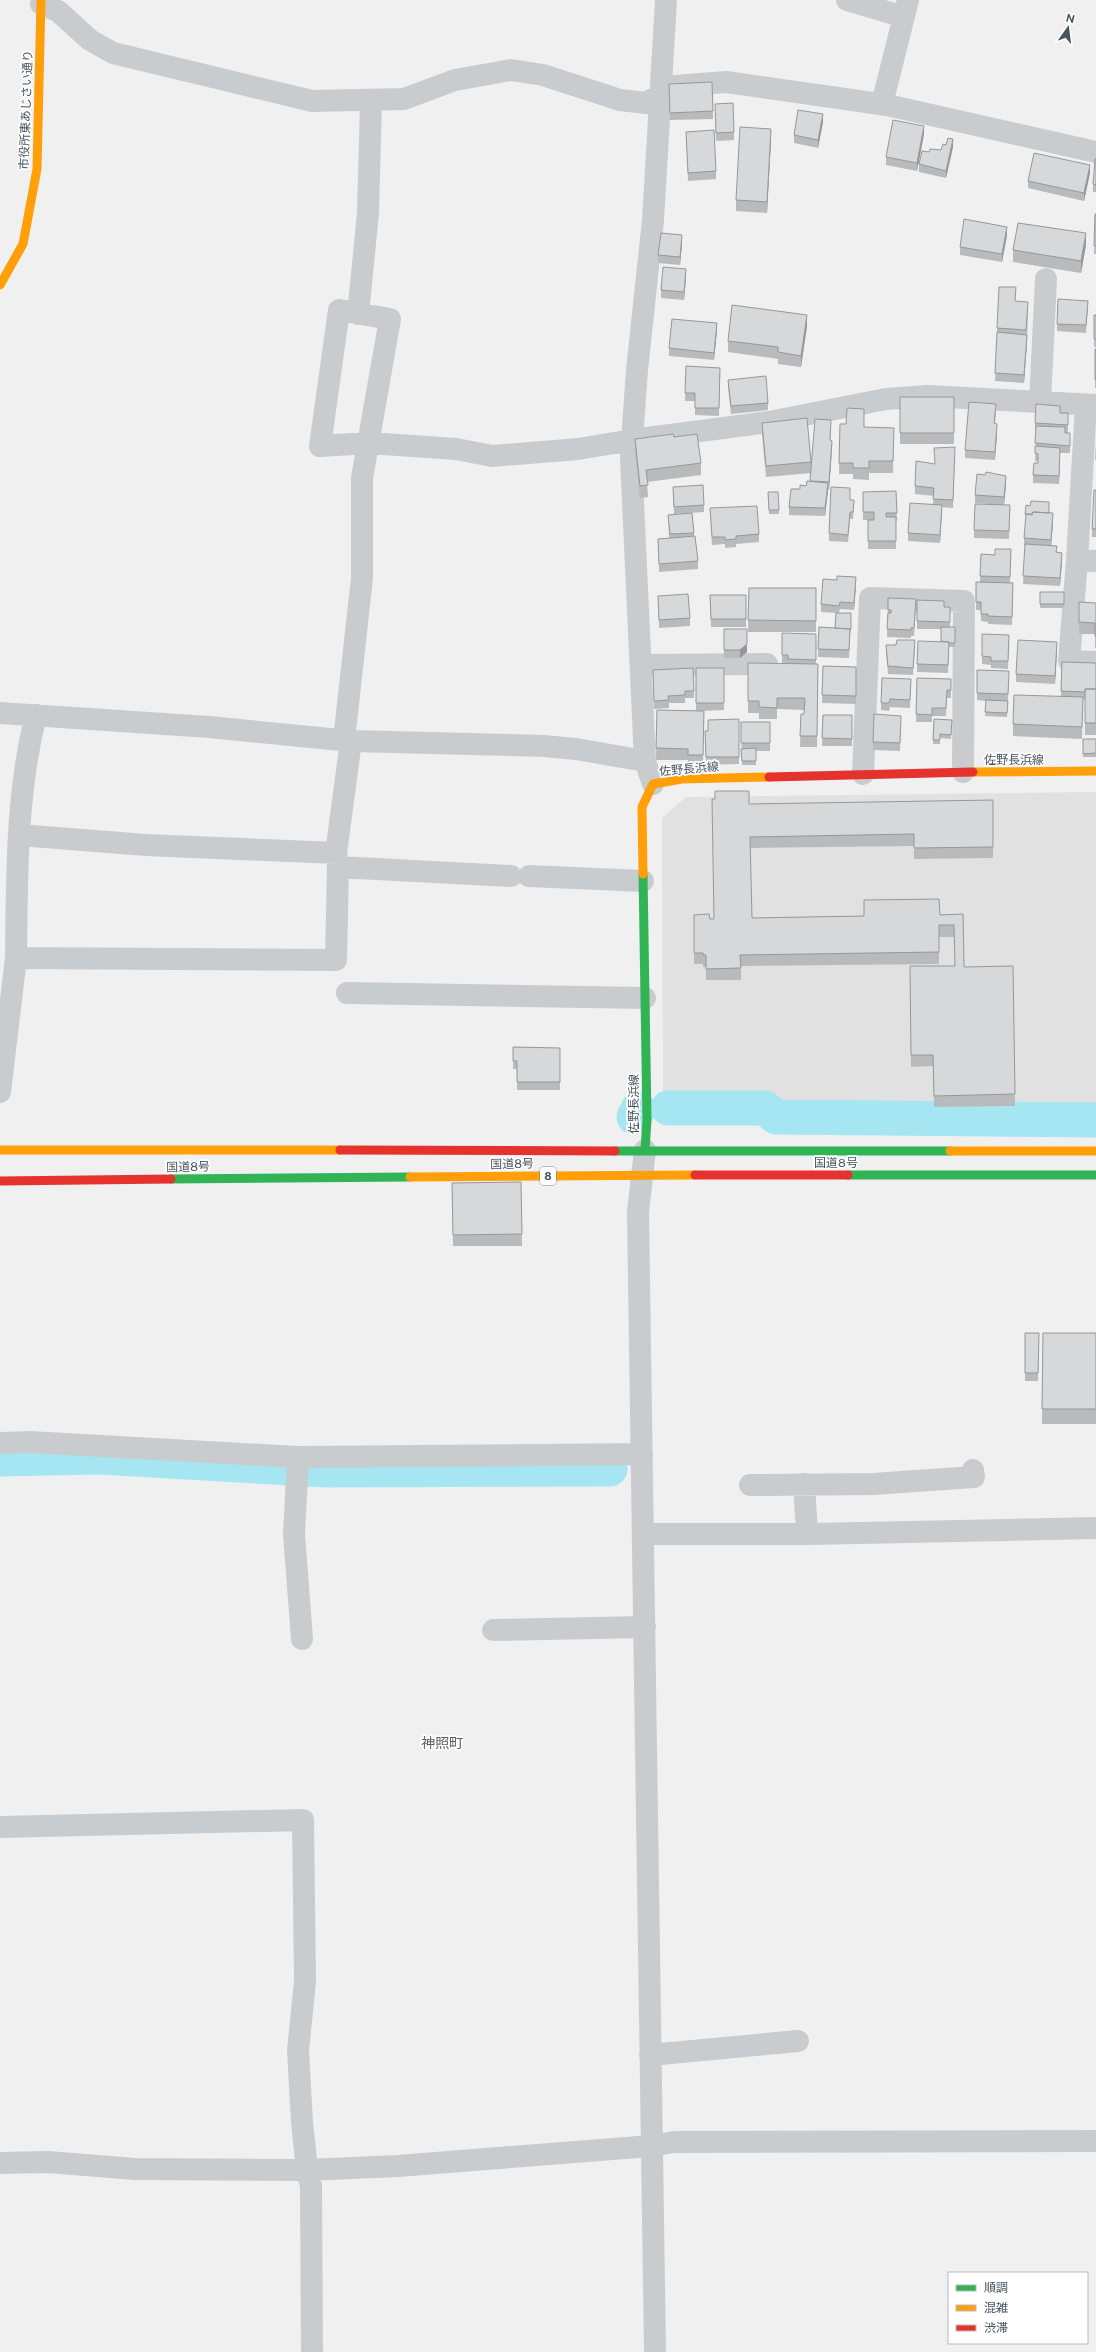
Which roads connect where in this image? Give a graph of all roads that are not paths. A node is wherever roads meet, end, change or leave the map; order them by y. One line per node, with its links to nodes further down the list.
1 (666, 0): 5 (street)
2 (847, 0): 4 (street)
3 (40, 2): 6 (street); 10 (main road, 市役所東あじさい通り)
4 (906, 9): 7 (street)
5 (661, 94): 6 (street); 7 (street); 14 (street)
6 (371, 101): 11 (street)
7 (882, 104): 8 (street)
8 (1096, 152)
9 (1046, 279): 12 (street)
10 (0, 285)
11 (358, 314): 15 (street); 15 (street)
12 (1040, 402): 13 (street); 14 (street)
13 (1091, 405): 16 (street)
14 (632, 440): 15 (street); 18 (street)
15 (369, 443): 22 (street)
16 (1087, 560): 17 (street)
17 (1096, 662)
18 (642, 664): 19 (street); 23 (street)
19 (767, 664)
20 (0, 713): 21 (street)
21 (36, 715): 22 (street); 28 (street)
22 (348, 740): 23 (street); 29 (street)
23 (645, 761): 27 (street)
24 (1096, 771): 25 (main road, 佐野長浜線)
25 (963, 772): 26 (main road, 佐野長浜線); 26 (street)
26 (863, 774): 27 (main road, 佐野長浜線)
27 (653, 784): 30 (main road, 佐野長浜線)
28 (19, 835): 29 (street); 31 (street)
29 (337, 860): 30 (street); 32 (street)
30 (643, 881): 34 (main road, 佐野長浜線)
31 (8, 915): 32 (street)
32 (16, 958): 35 (street)
33 (347, 993): 34 (street)
34 (645, 998): 37 (main road, 佐野長浜線)
35 (0, 1092)
36 (0, 1150): 37 (main road, 国道8号 / 8)
37 (645, 1150): 38 (main road, 国道8号 / 8); 39 (street)
38 (1096, 1151)
39 (644, 1175): 40 (main road, 国道8号 / 8); 41 (main road, 国道8号 / 8); 43 (street)
40 (1096, 1175)
41 (0, 1181)
42 (0, 1443): 44 (street)
43 (642, 1454): 44 (street); 49 (street)
44 (298, 1457): 53 (street)
45 (973, 1470): 46 (street)
46 (804, 1484): 47 (street); 50 (street)
47 (750, 1485)
48 (1096, 1528): 50 (street)
49 (643, 1534): 50 (street); 51 (street)
50 (807, 1534)
51 (645, 1627): 52 (street); 56 (street)
52 (493, 1630)
53 (302, 1638)
54 (0, 1827): 60 (street)
55 (798, 2041): 56 (street)
56 (650, 2055): 58 (street)
57 (1096, 2141): 58 (street)
58 (651, 2146): 60 (street); 62 (street)
59 (0, 2163): 60 (street)
60 (307, 2170): 61 (street)
61 (312, 2352)
62 (655, 2352)

